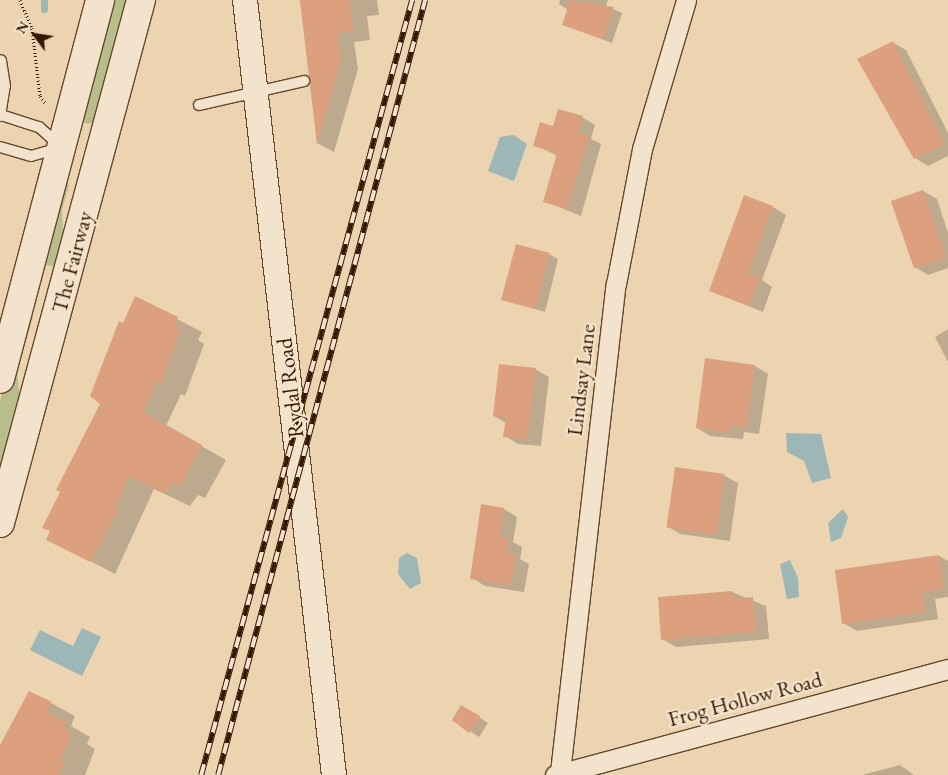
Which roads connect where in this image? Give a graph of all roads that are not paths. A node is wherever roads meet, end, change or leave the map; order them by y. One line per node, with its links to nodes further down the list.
1 (100, 0): 11 (main road, The Fairway)
2 (140, 0): 12 (main road, The Fairway)
3 (245, 0): 7 (street, Rydal Road)
4 (686, 0): 16 (street, Lindsay Lane)
5 (1, 60): 9 (lane)
6 (304, 82): 7 (lane)
7 (256, 90): 8 (lane); 17 (street, Rydal Road)
8 (200, 105)
9 (0, 116): 11 (lane)
10 (0, 147): 11 (lane)
11 (61, 147): 12 (main road); 13 (main road, The Fairway)
12 (100, 157): 14 (main road, The Fairway)
13 (0, 379)
14 (0, 523)
15 (948, 669): 16 (street, Frog Hollow Road)
16 (558, 774)
17 (334, 775)

